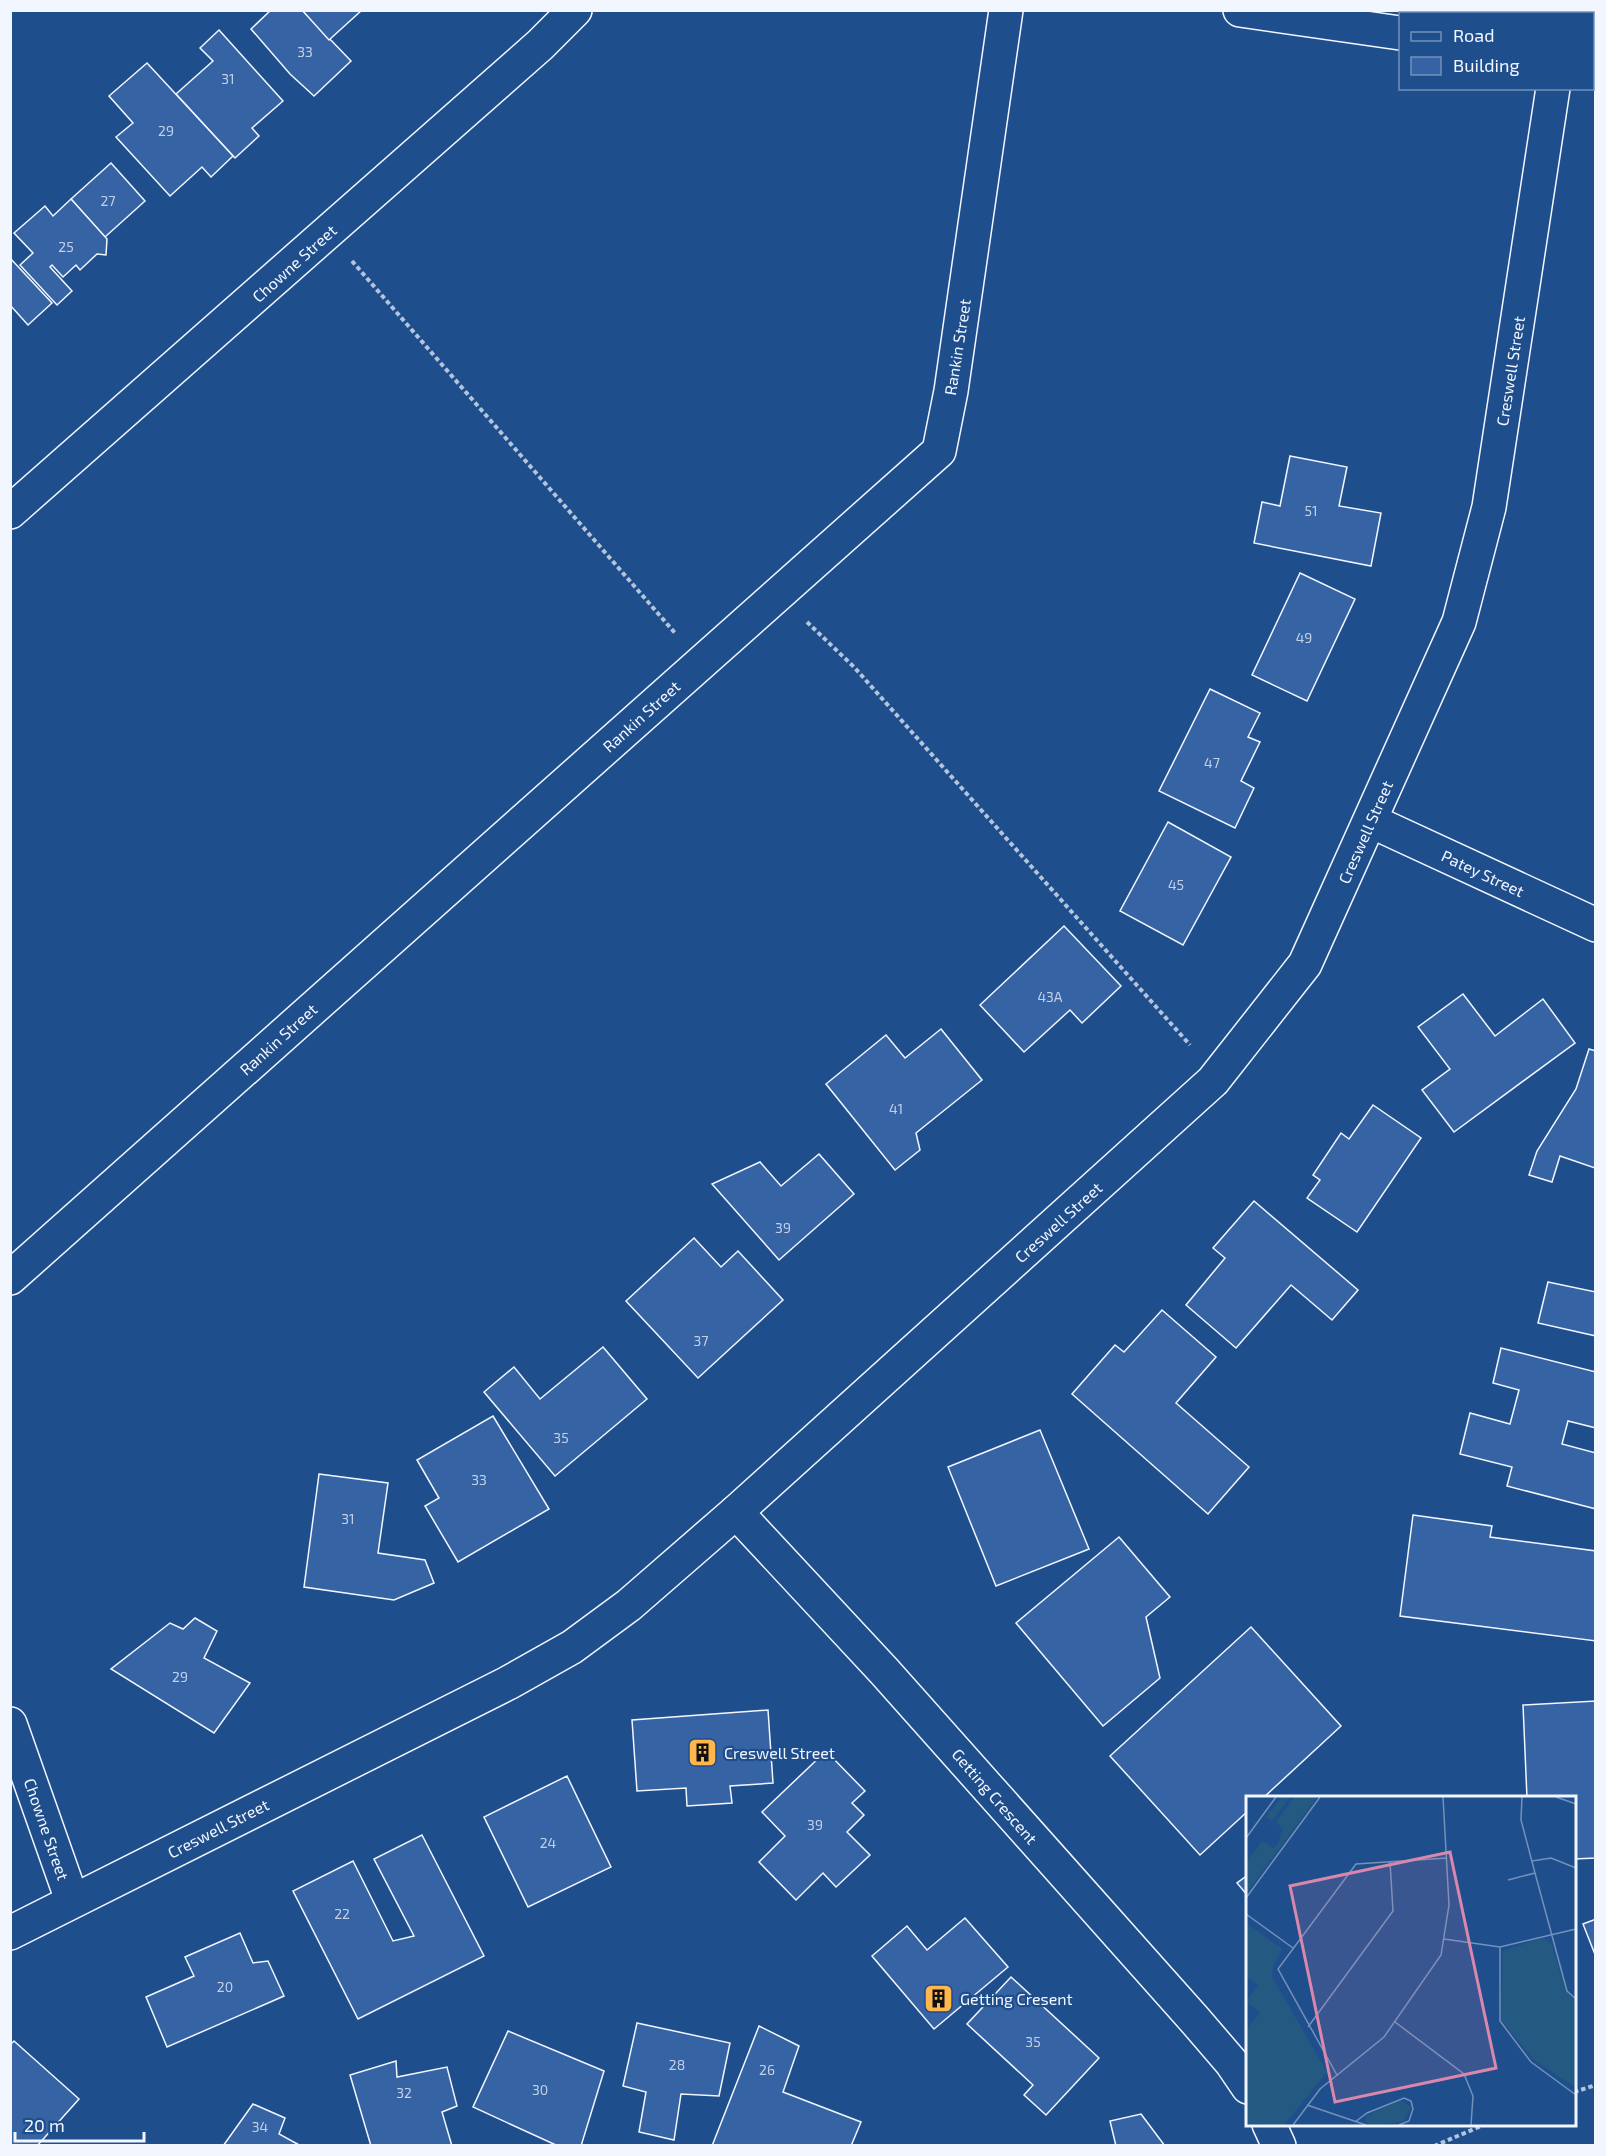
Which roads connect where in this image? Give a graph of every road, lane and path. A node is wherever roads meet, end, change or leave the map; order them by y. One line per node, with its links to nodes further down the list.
1 (575, 10): 6 (street, Chowne Street)
2 (1006, 10): 8 (street, Rankin Street)
3 (1240, 10): 4 (street)
4 (1399, 33)
5 (1553, 90): 10 (street, Creswell Street)
6 (328, 233): 7 (street, Chowne Street); 9 (path)
7 (10, 512)
8 (778, 595): 9 (street, Rankin Street); 12 (path)
9 (701, 663): 13 (street, Rankin Street)
10 (1371, 821): 11 (street, Patey Street); 12 (street, Creswell Street)
11 (1596, 925)
12 (1217, 1076): 14 (street, Creswell Street)
13 (10, 1278)
14 (736, 1512): 16 (street, Creswell Street); 18 (street, Getting Crescent)
15 (10, 1724): 16 (street, Chowne Street)
16 (72, 1900): 17 (street, Creswell Street)
17 (10, 1932)
18 (1246, 2084)
19 (1596, 2085): 20 (path)
20 (1576, 2092)
21 (1270, 2126): 23 (street)
22 (1481, 2126): 24 (path)
23 (1280, 2145)
24 (1434, 2145)

